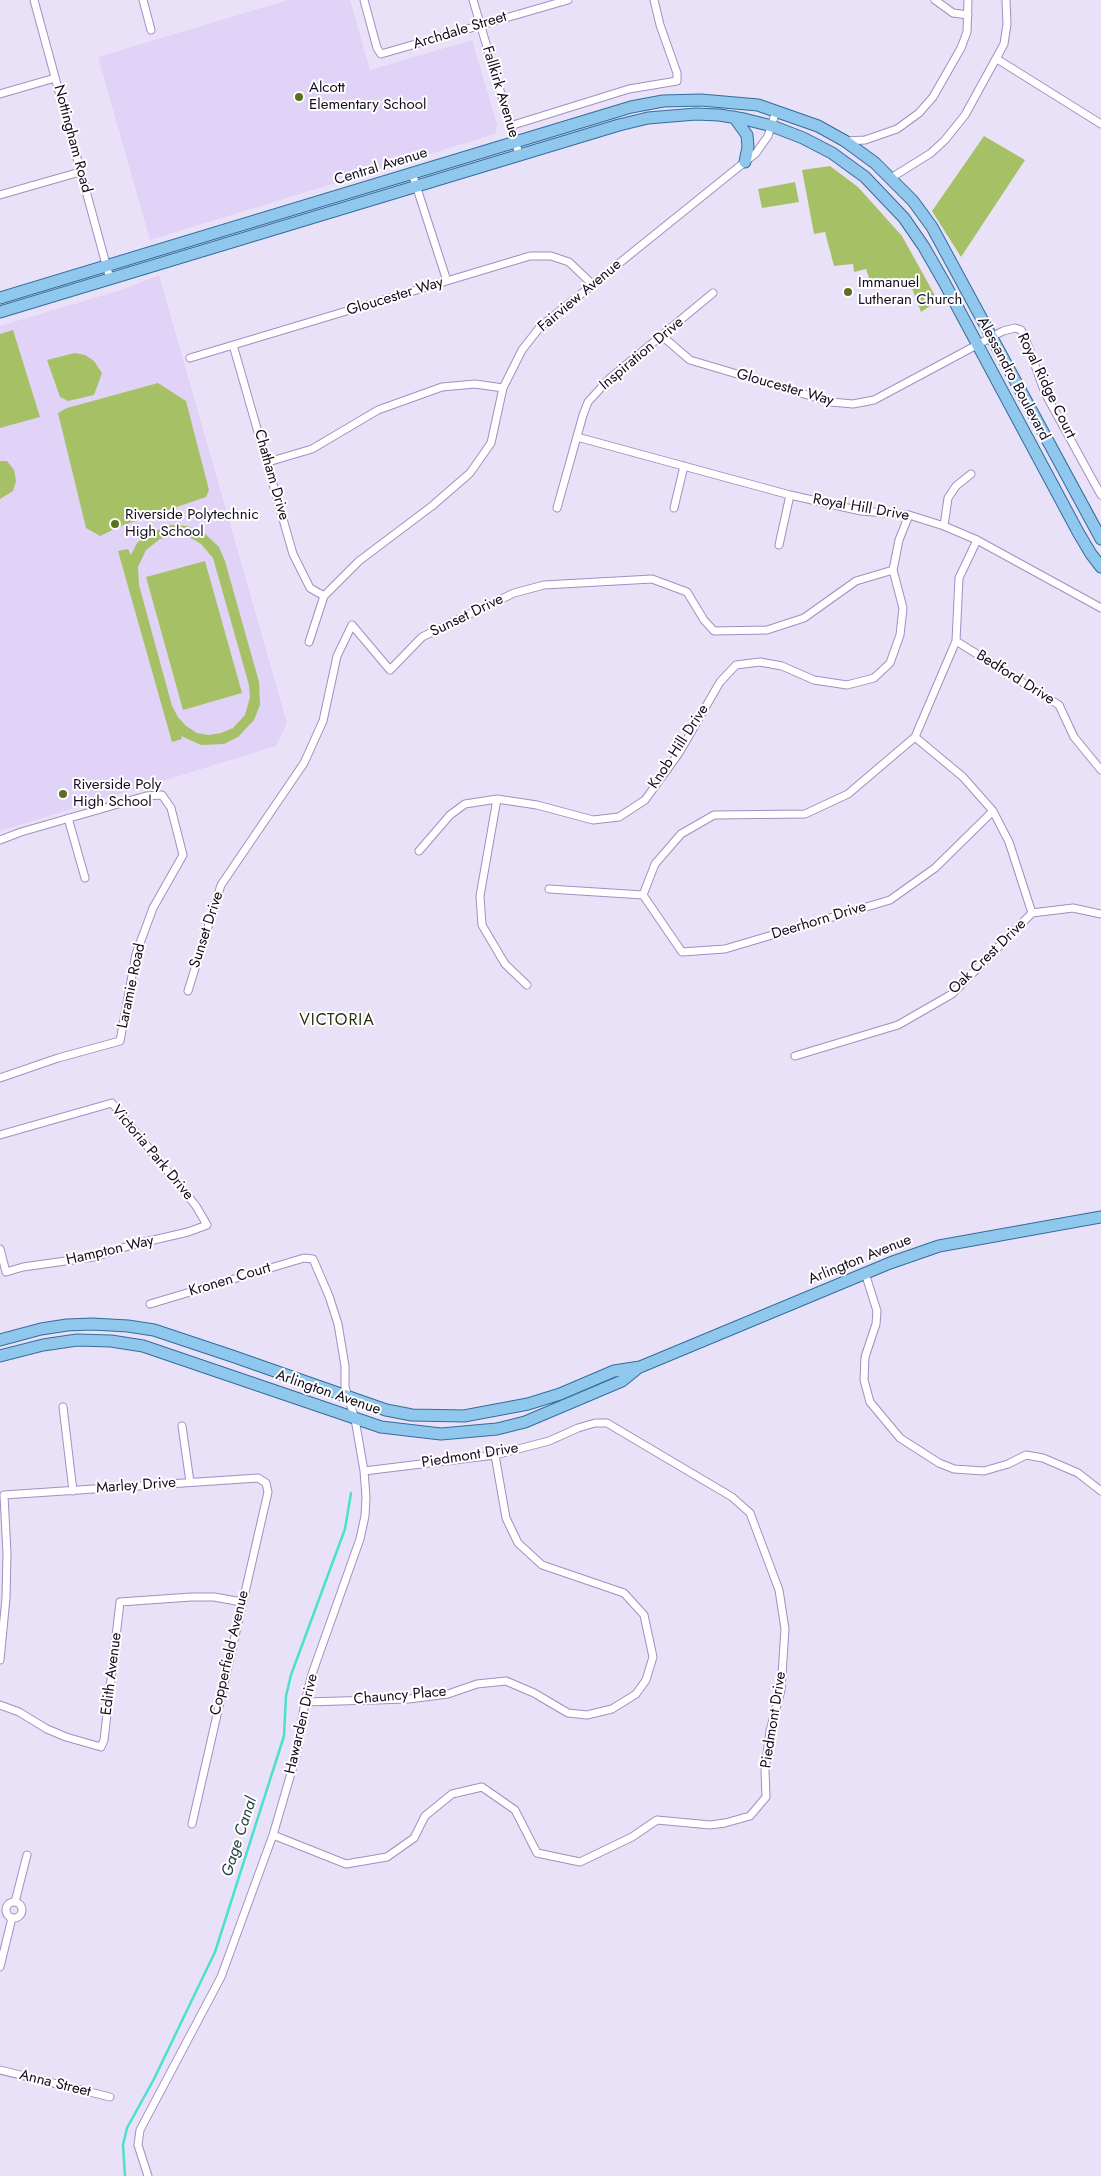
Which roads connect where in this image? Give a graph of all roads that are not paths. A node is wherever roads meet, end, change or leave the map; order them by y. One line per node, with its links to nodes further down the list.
1 (34, 0): 14 (street, Nottingham Road)
2 (143, 0): 12 (street)
3 (364, 0): 11 (street, Archdale Street)
4 (473, 0): 11 (street, Fallkirk Avenue)
5 (568, 0): 11 (street, Archdale Street)
6 (654, 0): 19 (street)
7 (935, 0): 10 (street)
8 (968, 0): 10 (street)
9 (1006, 0): 13 (street)
10 (968, 15): 22 (street)
11 (480, 25): 19 (street, Fallkirk Avenue)
12 (151, 30)
13 (997, 59): 18 (street); 28 (street)
14 (55, 78): 15 (street); 26 (street, Nottingham Road)
15 (0, 94)
16 (776, 111): 20 (street, Fairview Avenue); 21 (main road, Central Avenue); 22 (main road, Alessandro Boulevard)
17 (734, 117): 20 (main road, Central Avenue); 24 (main road, Central Avenue); 25 (main road)
18 (1101, 124)
19 (510, 126): 21 (street, Fallkirk Avenue)
20 (772, 126): 23 (main road, Alessandro Boulevard); 25 (street, Fairview Avenue)
21 (515, 141): 24 (street, Fallkirk Avenue); 27 (main road, Central Avenue)
22 (845, 141): 28 (main road, Alessandro Boulevard)
23 (832, 153): 28 (main road); 41 (main road, Alessandro Boulevard)
24 (518, 154): 29 (main road, Central Avenue)
25 (745, 162): 34 (street, Fairview Avenue)
26 (80, 172): 30 (street); 31 (street, Nottingham Road)
27 (412, 173): 29 (street); 31 (main road, Central Avenue)
28 (891, 178): 39 (main road, Alessandro Boulevard)
29 (416, 186): 32 (main road, Central Avenue); 33 (street)
30 (0, 195)
31 (107, 266): 32 (street, Nottingham Road); 36 (main road, Central Avenue)
32 (110, 278): 37 (main road, Central Avenue)
33 (447, 281): 34 (street, Gloucester Way); 40 (street, Gloucester Way)
34 (592, 284): 43 (street, Fairview Avenue)
35 (713, 293): 38 (street, Inspiration Drive)
36 (0, 298)
37 (0, 312)
38 (662, 336): 41 (street, Gloucester Way); 44 (street, Inspiration Drive)
39 (992, 337): 41 (street, Gloucester Way); 49 (street, Royal Ridge Court); 54 (main road, Alessandro Boulevard)
40 (233, 345): 42 (street, Gloucester Way); 45 (street, Chatham Drive)
41 (978, 345): 57 (main road, Alessandro Boulevard)
42 (190, 358)
43 (504, 388): 45 (street); 59 (street, Fairview Avenue)
44 (577, 437): 46 (street, Royal Hill Drive); 50 (street, Inspiration Drive)
45 (268, 462): 59 (street, Chatham Drive)
46 (684, 466): 48 (street, Royal Hill Drive); 51 (street)
47 (971, 474): 53 (street)
48 (790, 495): 52 (street, Royal Hill Drive); 56 (street)
49 (1101, 495)
50 (557, 508)
51 (674, 508)
52 (908, 514): 53 (street, Royal Hill Drive); 58 (street)
53 (944, 526): 55 (street, Royal Hill Drive)
54 (1101, 539)
55 (976, 540): 60 (street, Royal Hill Drive); 61 (street)
56 (778, 545)
57 (1101, 567)
58 (894, 570): 65 (street, Knob Hill Drive); 76 (street, Sunset Drive)
59 (324, 596): 62 (street, Fairview Avenue)
60 (1101, 608)
61 (956, 641): 63 (street); 64 (street, Bedford Drive)
62 (309, 642)
63 (915, 737): 66 (street); 72 (street)
64 (1101, 770)
65 (498, 799): 69 (street, Knob Hill Drive); 75 (street)
66 (993, 811): 72 (street, Deerhorn Drive); 73 (street)
67 (68, 818): 68 (street, Laramie Road); 70 (street); 78 (street, Laramie Road)
68 (0, 840)
69 (419, 851)
70 (85, 878)
71 (549, 889): 72 (street)
72 (643, 895)
73 (1032, 913): 74 (street, Oak Crest Drive); 77 (street, Oak Crest Drive)
74 (1101, 914)
75 (527, 985)
76 (188, 991)
77 (795, 1056)
78 (0, 1078)
79 (0, 1135): 81 (street, Victoria Park Drive)
80 (1101, 1217): 84 (main road, Arlington Avenue)
81 (207, 1225): 82 (street, Hampton Way)
82 (0, 1249)
83 (310, 1258): 85 (street, Kronen Court); 89 (street, Hawarden Drive)
84 (865, 1274): 88 (main road, Arlington Avenue); 98 (street)
85 (150, 1304)
86 (0, 1340): 89 (main road, Arlington Avenue)
87 (0, 1356): 91 (main road, Arlington Avenue)
88 (640, 1367): 89 (main road, Arlington Avenue); 91 (main road, Arlington Avenue)
89 (348, 1398): 91 (street, Hawarden Drive)
90 (63, 1407): 97 (street)
91 (355, 1419): 94 (street, Hawarden Drive)
92 (182, 1426): 95 (street)
93 (495, 1455): 94 (street, Piedmont Drive); 101 (street, Chauncy Place); 104 (street, Piedmont Drive)
94 (364, 1471): 101 (street, Hawarden Drive)
95 (190, 1482): 96 (street, Marley Drive); 97 (street, Marley Drive)
96 (266, 1483): 99 (street, Copperfield Avenue)
97 (73, 1491): 100 (street, Marley Drive)
98 (1101, 1491)
99 (242, 1602): 102 (street, Edith Avenue); 103 (street, Copperfield Avenue)
100 (0, 1660)
101 (304, 1702): 104 (street, Hawarden Drive)
102 (0, 1705)
103 (192, 1824)
104 (273, 1835): 112 (street, Hawarden Drive)
105 (28, 1855): 106 (street)
106 (15, 1902): 107 (street); 108 (street)
107 (3, 1908): 108 (street)
108 (12, 1918): 109 (street)
109 (0, 1967)
110 (0, 2070): 111 (street, Anna Street)
111 (110, 2097)
112 (148, 2176)

